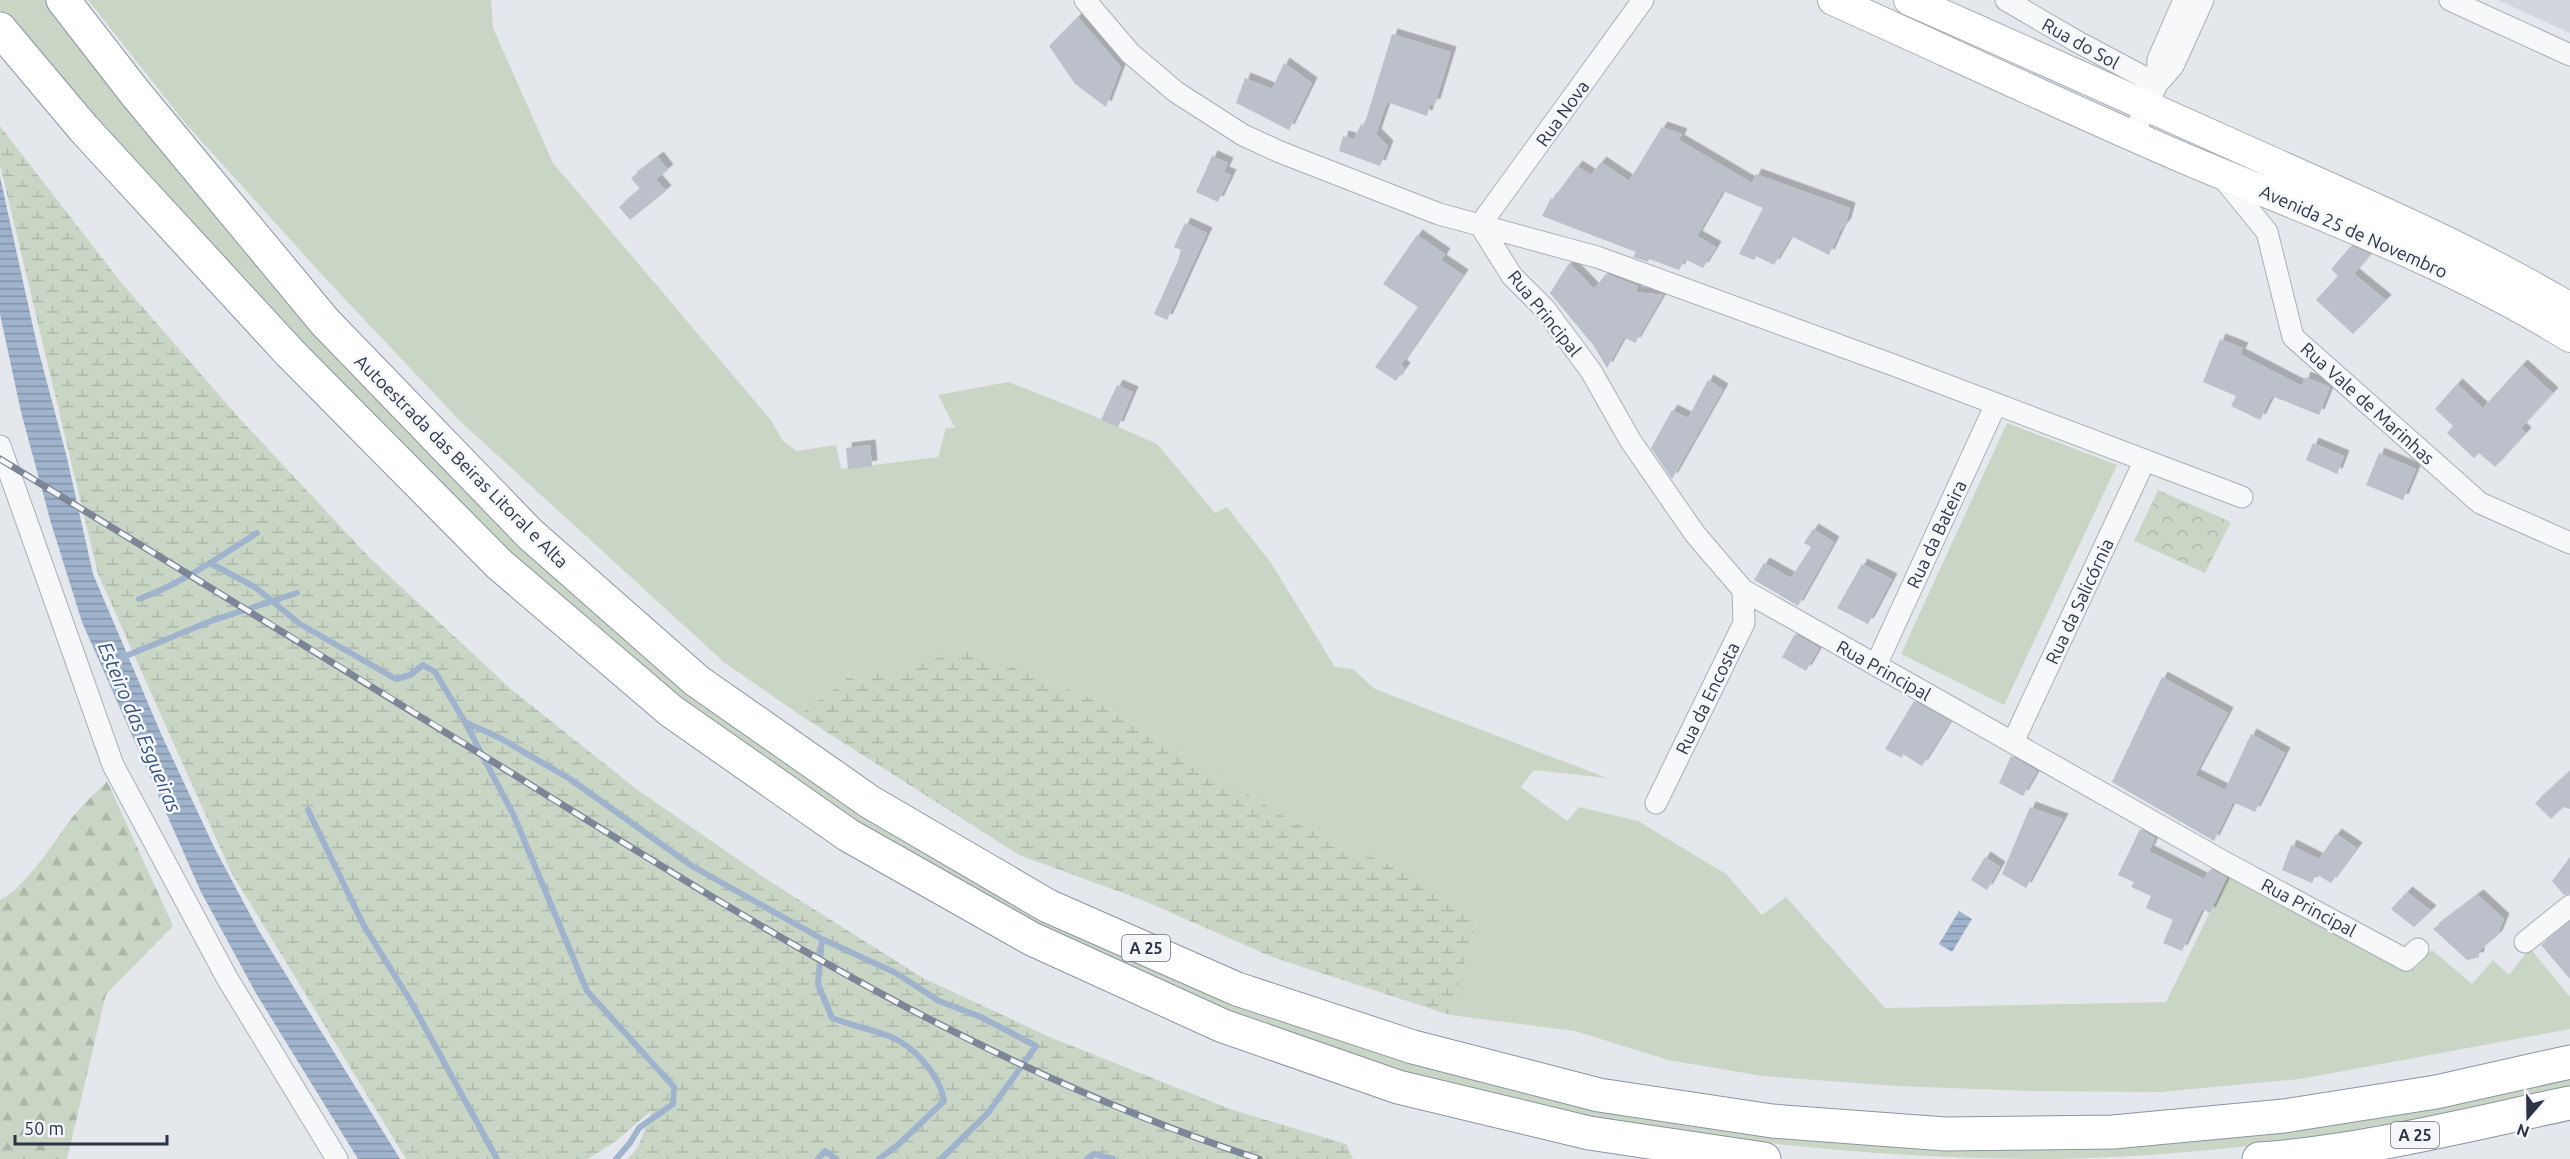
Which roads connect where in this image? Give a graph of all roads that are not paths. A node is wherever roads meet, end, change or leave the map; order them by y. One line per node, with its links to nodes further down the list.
1 (63, 0): 30 (highway, Autoestrada das Beiras Litoral e Alta / A 25)
2 (1085, 0): 15 (street)
3 (1643, 0): 15 (street, Rua Nova)
4 (1833, 0): 13 (street, Avenida 25 de Novembro)
5 (1909, 0): 12 (street, Avenida 25 de Novembro)
6 (2006, 0): 12 (street, Rua do Sol)
7 (2184, 0): 12 (street)
8 (2202, 0): 12 (street)
9 (2450, 0): 11 (street)
10 (0, 29): 33 (highway, A 25)
11 (2570, 56)
12 (2152, 95): 13 (street); 16 (street, Avenida 25 de Novembro)
13 (2133, 135): 14 (street, Avenida 25 de Novembro)
14 (2219, 173): 17 (street, Avenida 25 de Novembro); 22 (street, Rua Vale de Marinhas)
15 (1480, 225): 18 (street); 23 (street, Rua Principal)
16 (2570, 308)
17 (2570, 337)
18 (1996, 404): 20 (street); 24 (street, Rua da Bateira)
19 (0, 447): 32 (street)
20 (2145, 460): 21 (street); 25 (street, Rua da Salicórnia)
21 (2242, 497)
22 (2570, 543)
23 (1743, 590): 24 (street, Rua Principal); 26 (street, Rua da Encosta)
24 (1876, 665): 25 (street, Rua Principal)
25 (2013, 742): 29 (street, Rua Principal)
26 (1656, 803)
27 (2570, 906): 28 (street)
28 (2525, 942)
29 (2418, 949)
30 (2570, 1062)
31 (2570, 1103): 34 (highway, A 25)
32 (337, 1159)
33 (1764, 1159)
34 (2259, 1159)

